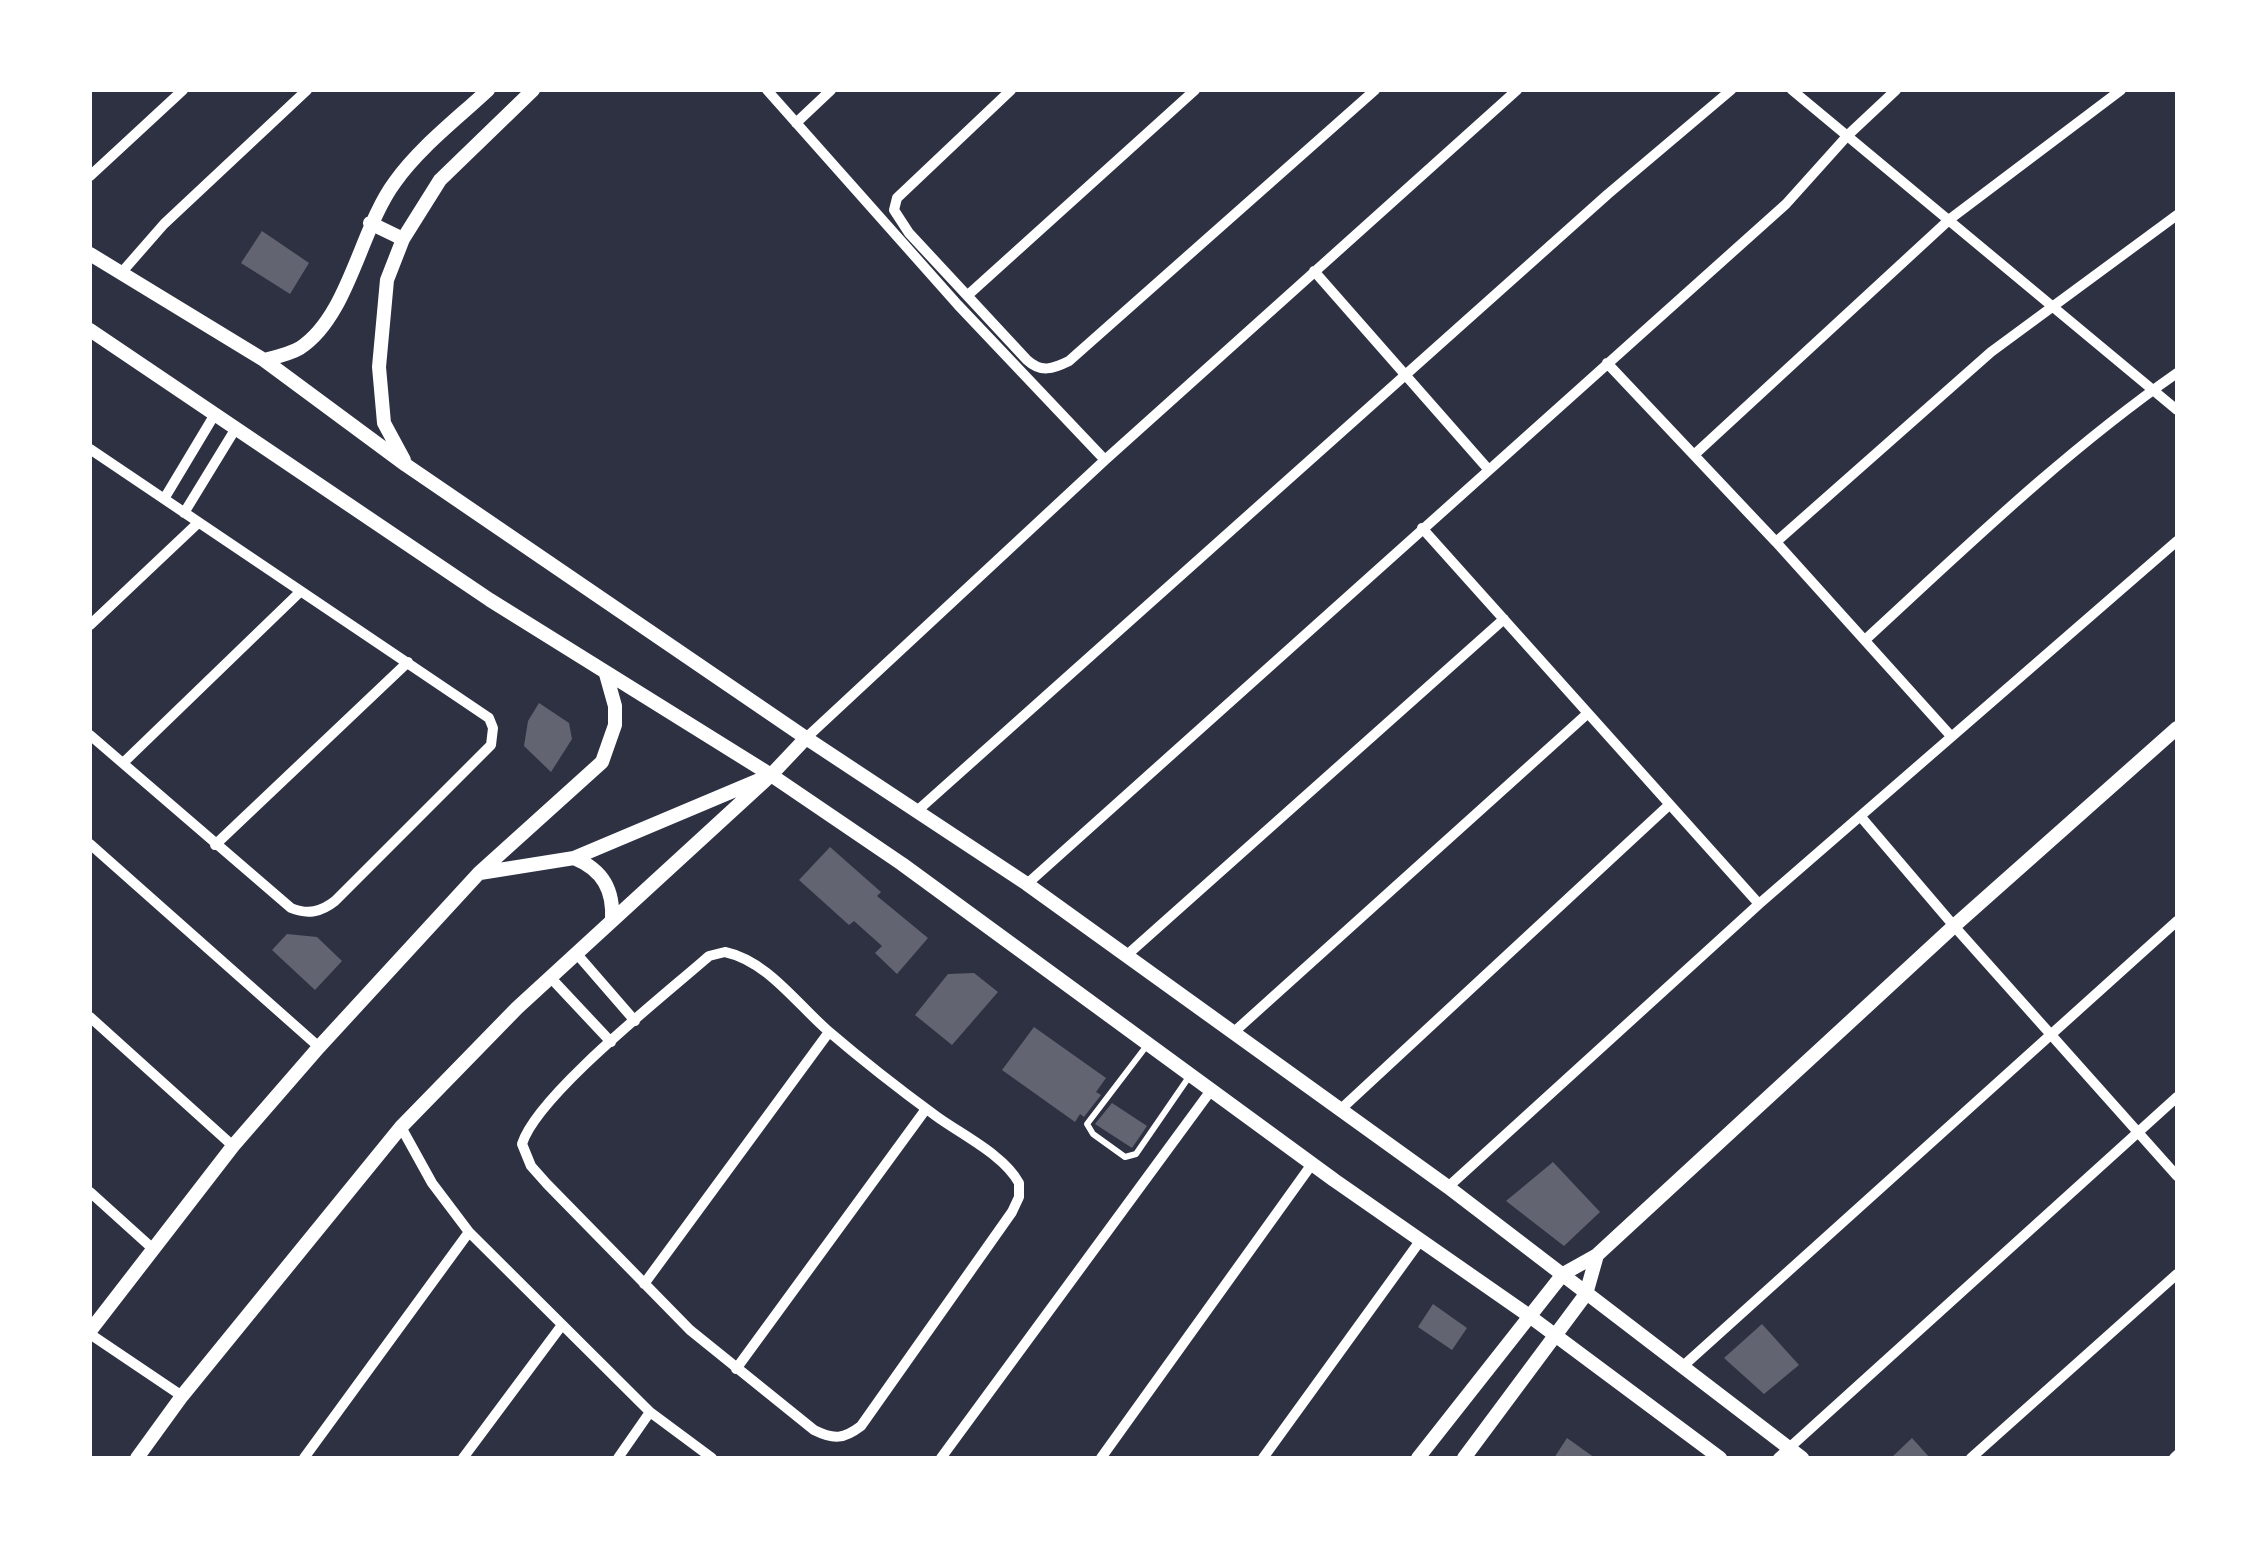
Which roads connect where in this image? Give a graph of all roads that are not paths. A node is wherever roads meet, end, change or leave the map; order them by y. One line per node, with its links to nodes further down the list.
1 (183, 90): 17 (street)
2 (307, 90): 24 (street)
3 (488, 90): 20 (street)
4 (533, 90): 21 (street)
5 (767, 90): 15 (street)
6 (832, 90): 15 (street)
7 (1011, 90): 25 (street)
8 (1194, 90): 25 (street)
9 (1374, 90): 25 (street)
10 (1517, 90): 23 (street)
11 (1731, 90): 31 (street)
12 (1792, 90): 16 (street)
13 (1896, 90): 16 (street)
14 (2121, 90): 19 (street)
15 (796, 123): 38 (street)
16 (1848, 135): 19 (street); 29 (street)
17 (90, 176)
18 (2177, 215): 26 (street)
19 (1950, 219): 26 (street); 37 (street)
20 (370, 223): 21 (street); 28 (street)
21 (404, 239): 39 (street)
22 (90, 254): 24 (street)
23 (1314, 271): 31 (street); 38 (street)
24 (122, 272): 28 (street)
25 (968, 296)
26 (2052, 305): 32 (street); 46 (street)
27 (92, 333): 34 (street)
28 (264, 360): 39 (street)
29 (1607, 363): 37 (street); 40 (street)
30 (2177, 373): 32 (street)
31 (1406, 376): 40 (street); 61 (street)
32 (2153, 390): 33 (street); 50 (street)
33 (2177, 410)
34 (215, 414): 35 (street); 41 (street)
35 (236, 428): 42 (street); 52 (street)
36 (90, 449): 41 (street)
37 (1694, 456): 46 (street)
38 (1104, 460): 57 (street)
39 (406, 465): 57 (street)
40 (1488, 470): 44 (street)
41 (164, 499): 42 (street)
42 (184, 514): 43 (street)
43 (198, 523): 47 (street); 49 (street)
44 (1422, 528): 48 (street); 67 (street)
45 (2177, 541): 55 (street)
46 (1776, 542): 50 (street)
47 (301, 591): 51 (street); 58 (street)
48 (1504, 619): 53 (street); 73 (street)
49 (90, 625)
50 (1865, 640): 55 (street)
51 (408, 662): 64 (street); 64 (street)
52 (606, 674): 59 (street); 66 (street)
53 (1587, 714): 60 (street); 78 (street)
54 (2177, 728): 71 (street)
55 (1950, 735): 62 (street)
56 (90, 736): 58 (street)
57 (806, 738): 59 (street); 61 (street)
58 (122, 763): 64 (street)
59 (771, 775): 65 (street); 69 (street); 81 (street)
60 (1668, 805): 68 (street); 87 (street)
61 (917, 811): 67 (street)
62 (1861, 817): 68 (street); 71 (street)
63 (90, 844): 82 (street)
64 (215, 845)
65 (574, 858): 66 (street); 69 (street)
66 (480, 873): 82 (street)
67 (1027, 884): 73 (street)
68 (1759, 904): 93 (street)
69 (612, 921): 72 (street)
70 (2177, 921): 79 (street)
71 (1954, 926): 79 (street); 98 (street)
72 (576, 954): 74 (street); 76 (street)
73 (1127, 955): 78 (street)
74 (550, 977): 80 (street); 88 (street)
75 (90, 1017): 90 (street)
76 (635, 1021): 77 (street); 80 (street)
77 (829, 1032): 86 (street); 101 (street)
78 (1234, 1032): 87 (street)
79 (2051, 1032): 89 (street); 107 (street)
80 (611, 1042): 101 (street)
81 (1149, 1043): 83 (street); 83 (lane)
82 (319, 1047): 90 (street)
83 (1191, 1074): 84 (street)
84 (1212, 1090): 91 (street); 117 (street)
85 (2177, 1097): 89 (street)
86 (926, 1109): 108 (street); 108 (street)
87 (1340, 1110): 93 (street)
88 (400, 1126): 95 (street); 109 (street)
89 (2137, 1132): 92 (street); 111 (street)
90 (233, 1146): 97 (street)
91 (1312, 1164): 96 (street); 118 (street)
92 (2177, 1176)
93 (1448, 1187): 99 (street)
94 (90, 1192): 97 (street)
95 (469, 1232): 104 (street); 113 (street)
96 (1420, 1241): 103 (street); 119 (street)
97 (152, 1248): 105 (street)
98 (1597, 1255): 99 (street); 102 (street)
99 (1562, 1274): 102 (street); 103 (street)
100 (2177, 1274): 124 (street)
101 (644, 1284): 108 (street)
102 (1586, 1294): 106 (street); 107 (street)
103 (1528, 1315): 106 (street); 120 (street)
104 (562, 1325): 110 (street); 114 (street)
105 (90, 1332): 109 (street)
106 (1556, 1335): 121 (street); 122 (street)
107 (1682, 1366): 111 (street)
108 (736, 1369)
109 (182, 1396): 112 (street)
110 (650, 1412): 115 (street); 116 (street)
111 (1783, 1453): 123 (street)
112 (136, 1458)
113 (304, 1458)
114 (463, 1458)
115 (618, 1458)
116 (712, 1458)
117 (941, 1458)
118 (1102, 1458)
119 (1263, 1458)
120 (1418, 1458)
121 (1464, 1458)
122 (1720, 1458)
123 (1802, 1458)
124 (1970, 1458)

